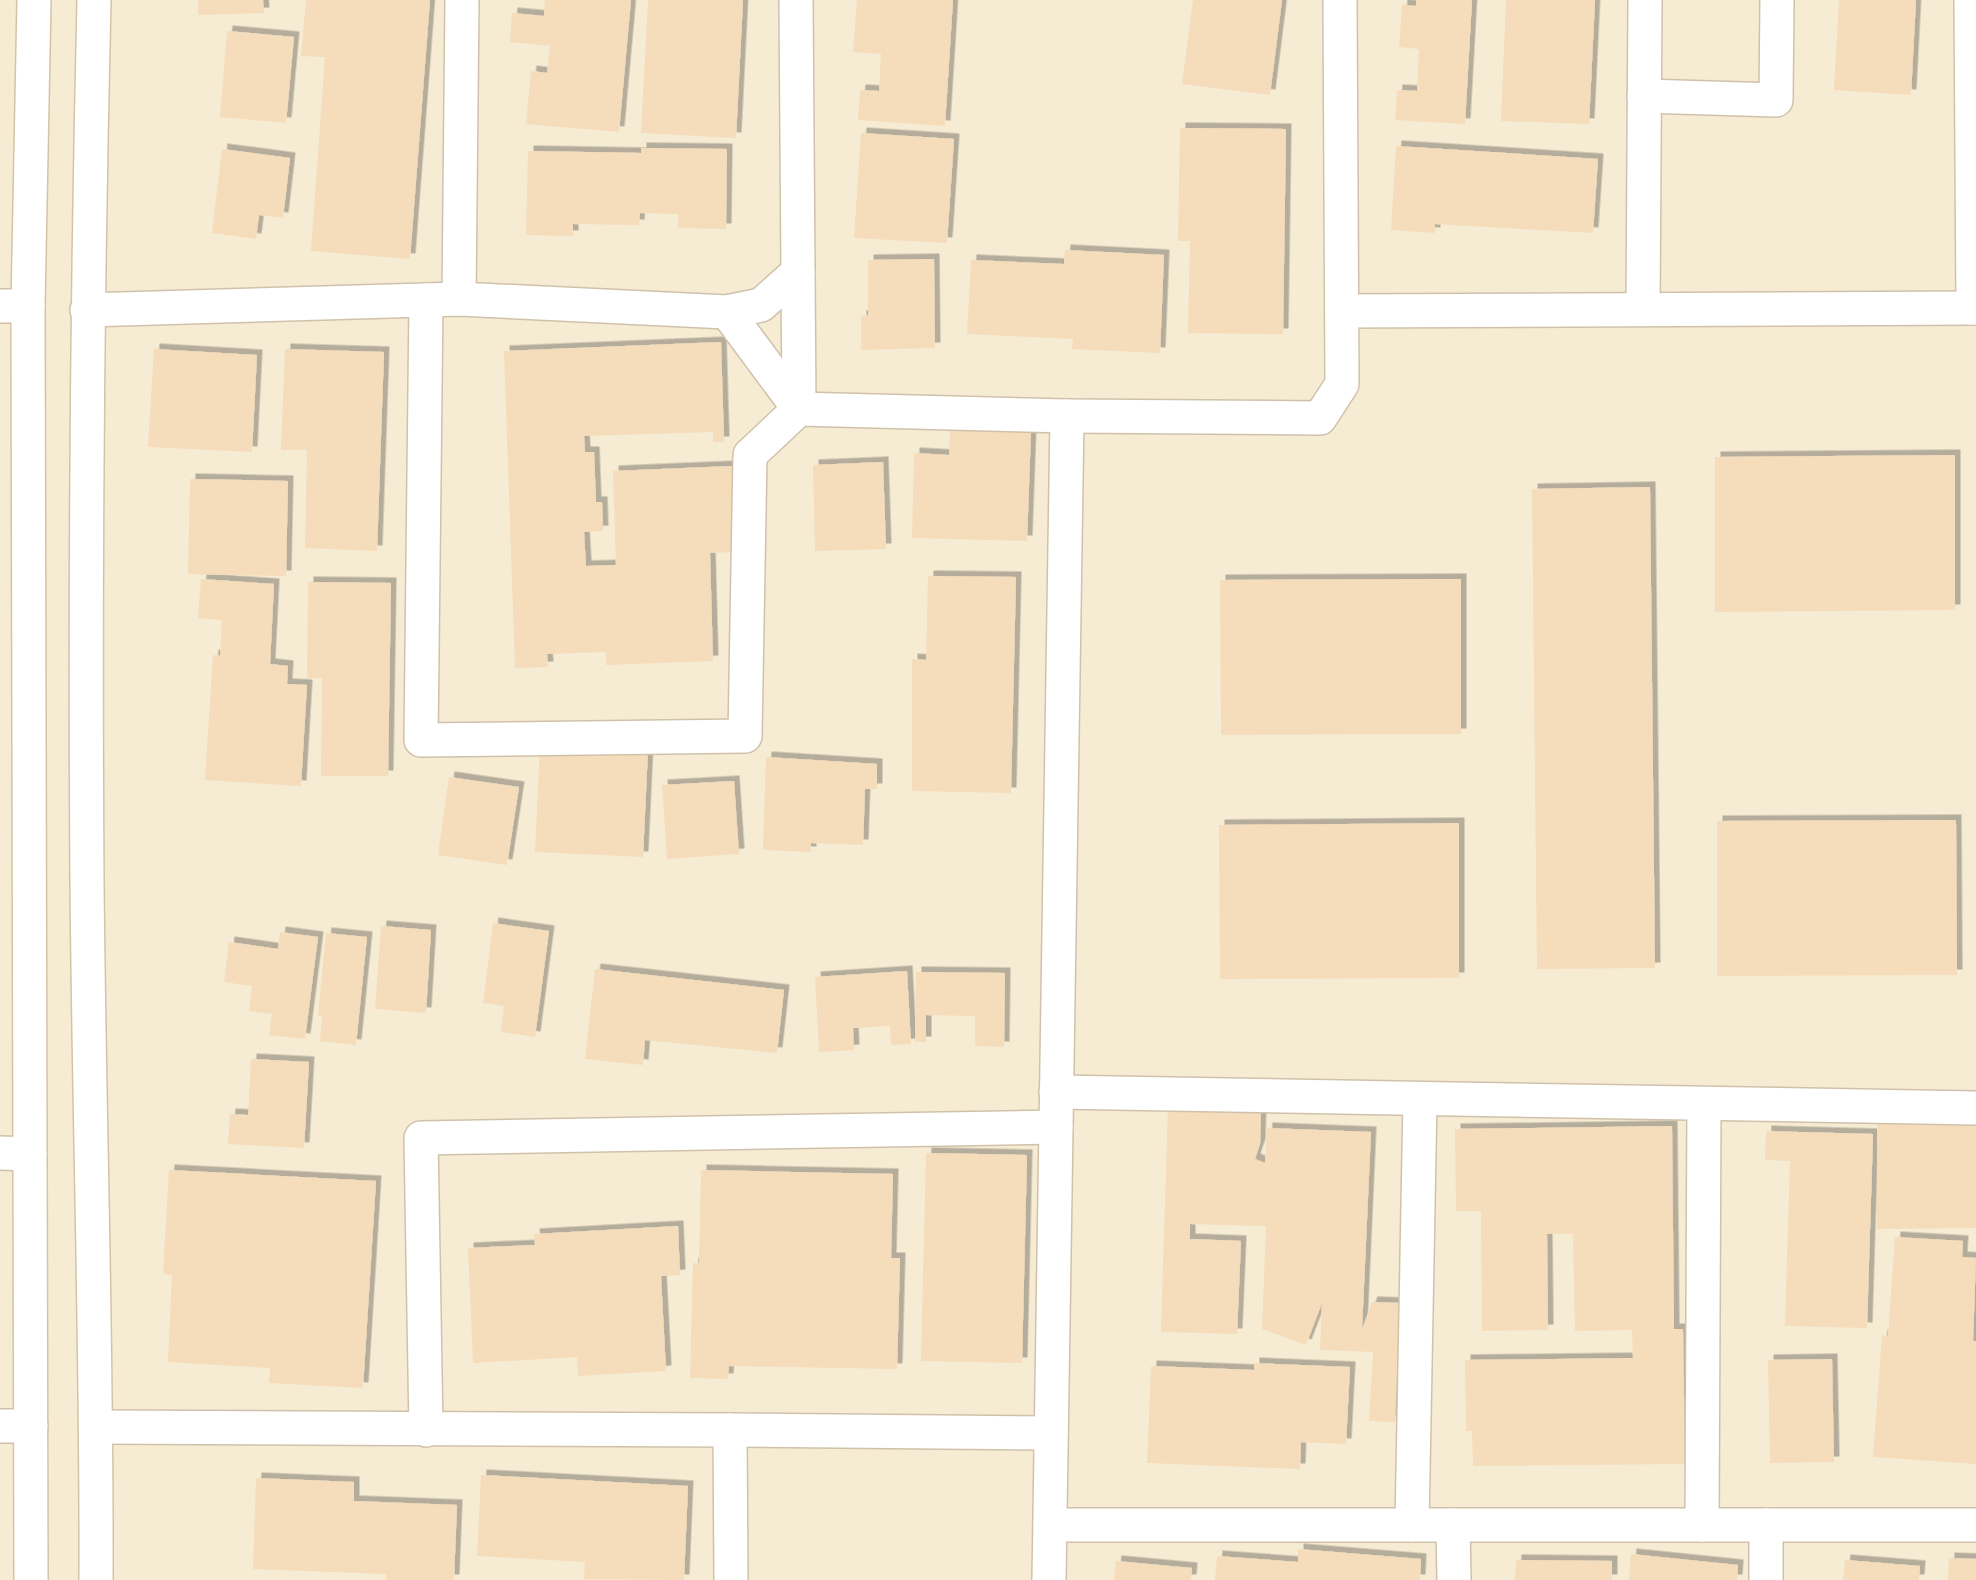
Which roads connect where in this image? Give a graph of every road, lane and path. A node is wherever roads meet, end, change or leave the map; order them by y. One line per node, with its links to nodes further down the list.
1 (34, 0): 13 (street)
2 (94, 0): 16 (street)
3 (462, 0): 12 (street)
4 (796, 0): 10 (street)
5 (1340, 0): 17 (street)
6 (1645, 0): 9 (street)
7 (1777, 0): 9 (street)
8 (1973, 19): 14 (street)
9 (1644, 96): 15 (street)
10 (798, 272): 18 (street); 19 (street)
11 (426, 300): 12 (street); 16 (street); 19 (street)
12 (459, 300): 18 (street)
13 (14, 306): 26 (street)
14 (1975, 308): 15 (street)
15 (1643, 309): 17 (street)
16 (87, 310): 28 (street)
17 (1342, 311): 20 (street)
18 (727, 312): 19 (street)
19 (799, 409): 20 (street)
20 (1067, 416): 21 (street)
21 (1056, 1092): 22 (street); 25 (street)
22 (1420, 1099): 23 (street); 33 (street)
23 (1704, 1104): 24 (street); 35 (street)
24 (1976, 1108)
25 (1056, 1127): 29 (street); 31 (street)
26 (15, 1153): 27 (street)
27 (15, 1426): 38 (street)
28 (97, 1427): 29 (street); 39 (street)
29 (426, 1430): 30 (street)
30 (730, 1430): 31 (street); 40 (street)
31 (1051, 1433): 32 (street)
32 (1050, 1525): 33 (street); 41 (street)
33 (1412, 1525): 34 (street)
34 (1453, 1525): 35 (street); 42 (street)
35 (1702, 1525): 36 (street)
36 (1766, 1525): 37 (street); 43 (street)
37 (1976, 1525)
38 (31, 1580)
39 (96, 1580)
40 (731, 1580)
41 (1049, 1580)
42 (1454, 1580)
43 (1766, 1580)

